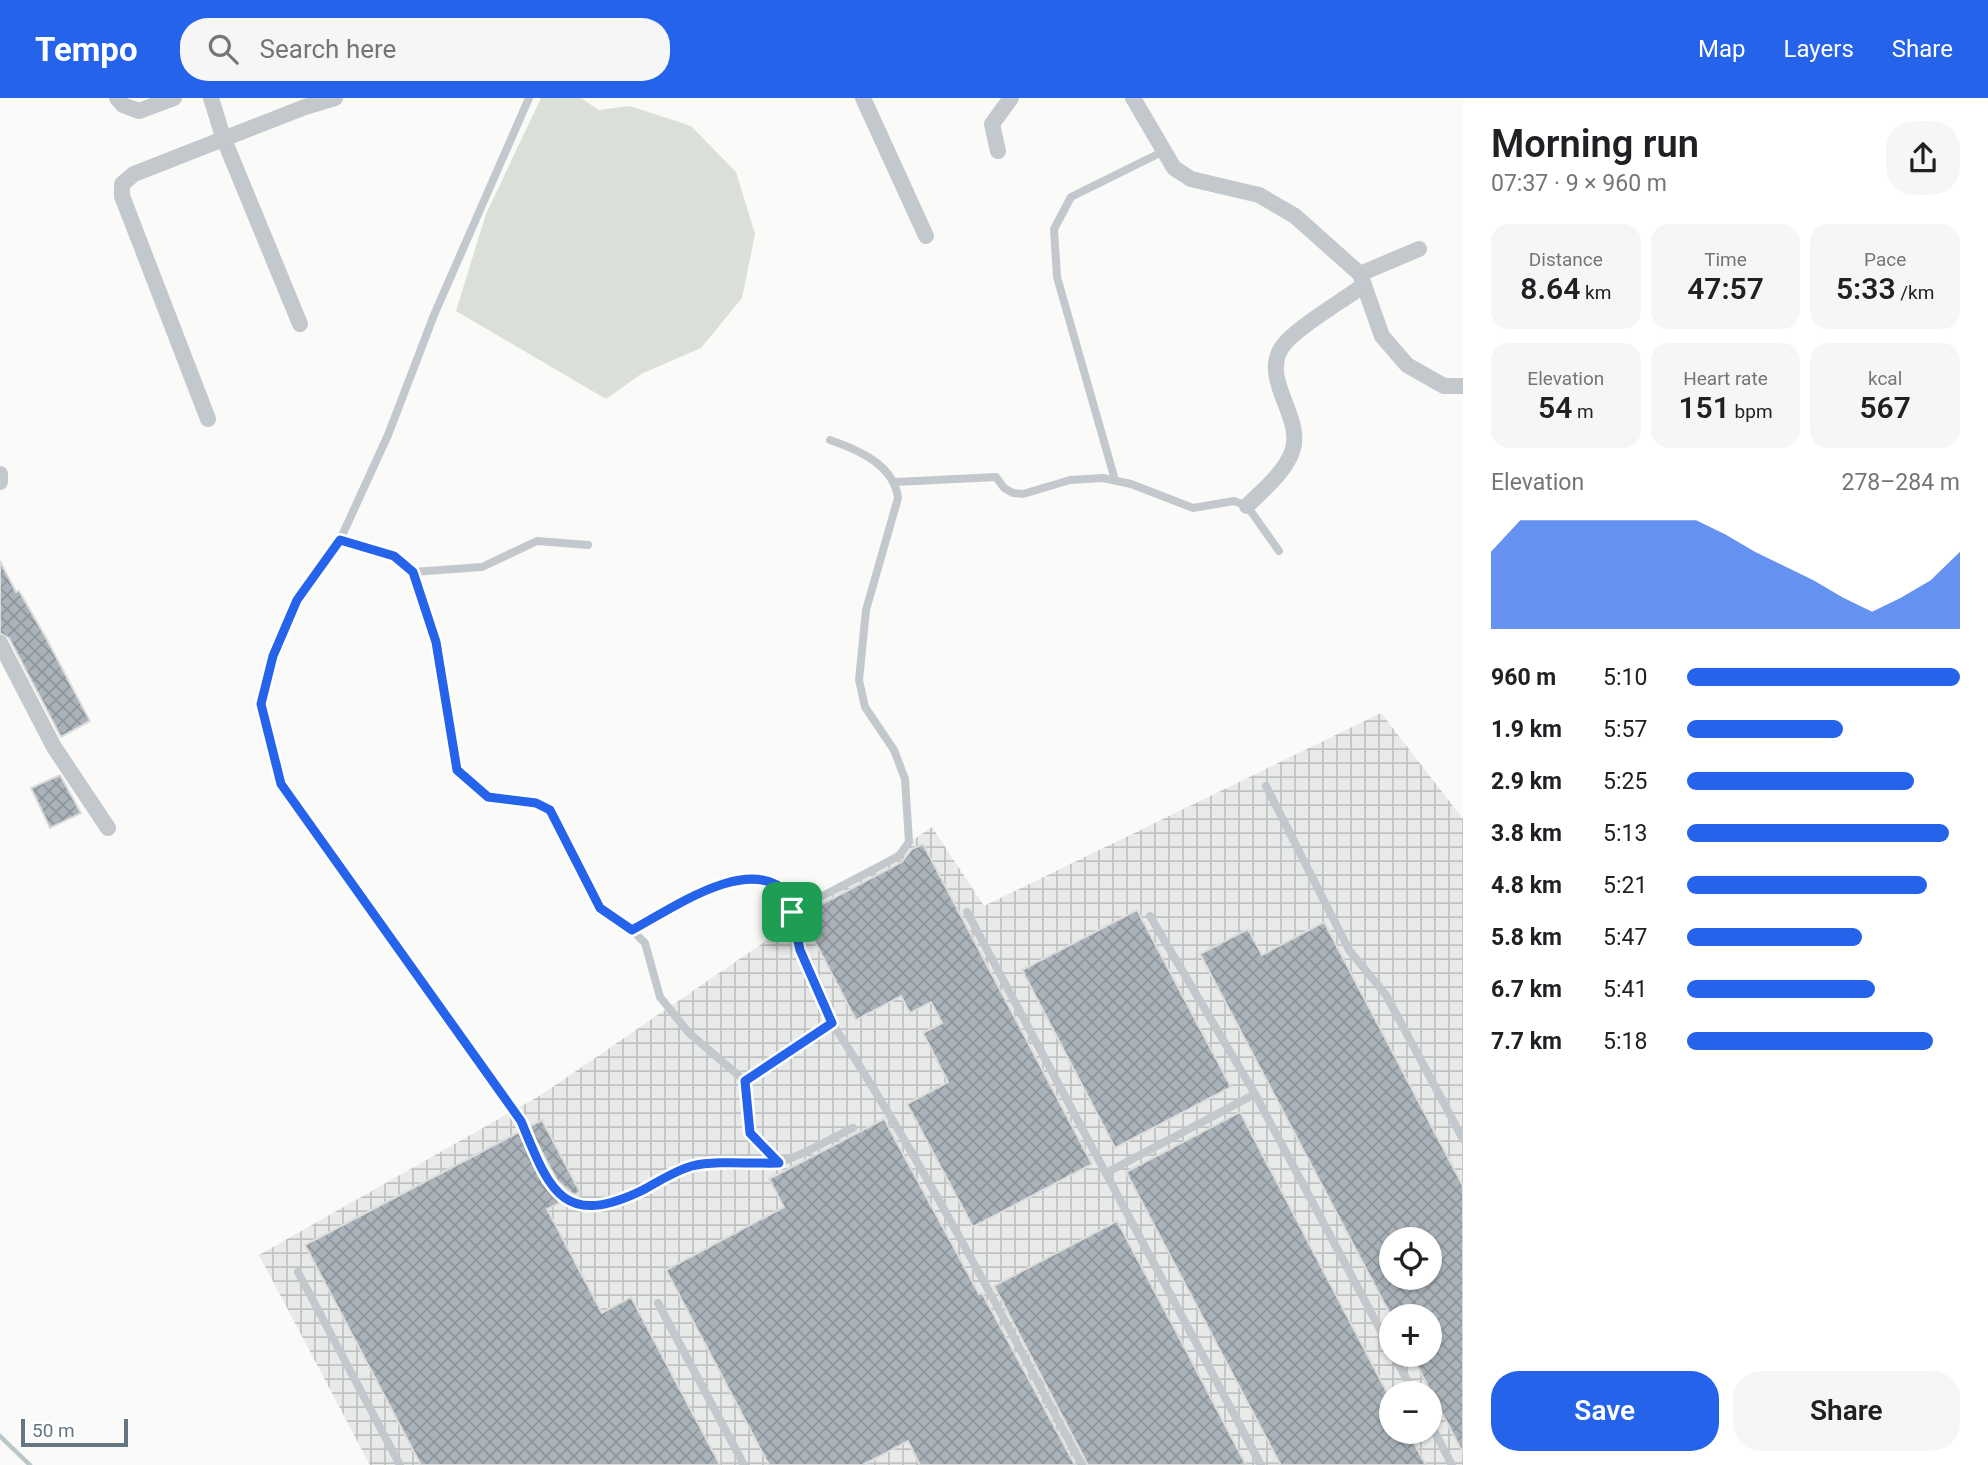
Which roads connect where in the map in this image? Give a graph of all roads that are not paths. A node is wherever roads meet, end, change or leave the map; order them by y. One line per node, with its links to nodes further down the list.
1 (117, 98): 2 (street)
2 (174, 98)
3 (211, 98): 9 (street)
4 (335, 98): 9 (street)
5 (529, 98): 24 (lane)
6 (863, 98): 12 (street)
7 (1011, 98): 10 (street)
8 (1133, 98): 11 (street)
9 (223, 137): 15 (street); 17 (street)
10 (998, 151)
11 (1164, 151): 14 (street); 20 (lane)
12 (926, 236)
13 (1419, 248): 14 (street)
14 (1362, 279): 16 (street); 23 (street)
15 (300, 324)
16 (1463, 386)
17 (208, 419)
18 (830, 440): 22 (lane)
19 (0, 474): 21 (street)
20 (1115, 480): 22 (lane); 23 (lane)
21 (0, 482)
22 (896, 482): 31 (lane)
23 (1247, 506): 26 (lane)
24 (340, 540): 27 (lane); 40 (lane)
25 (588, 545): 27 (lane)
26 (1279, 551)
27 (413, 572): 34 (lane)
28 (0, 643): 30 (street)
29 (1266, 786): 39 (lane)
30 (108, 828)
31 (792, 912): 34 (lane); 35 (lane)
32 (967, 912): 41 (lane)
33 (1150, 916): 37 (lane)
34 (632, 930): 36 (lane)
35 (832, 1023): 36 (lane); 48 (lane)
36 (745, 1081): 40 (lane)
37 (1255, 1094): 41 (lane); 44 (lane)
38 (853, 1128): 40 (lane)
39 (1463, 1139)
40 (779, 1163)
41 (1106, 1173): 49 (lane)
42 (298, 1272): 46 (lane)
43 (658, 1303): 47 (lane)
44 (1379, 1328)
45 (1441, 1444): 50 (lane)
46 (400, 1465)
47 (744, 1465)
48 (1082, 1465)
49 (1261, 1465)
50 (1452, 1465)

